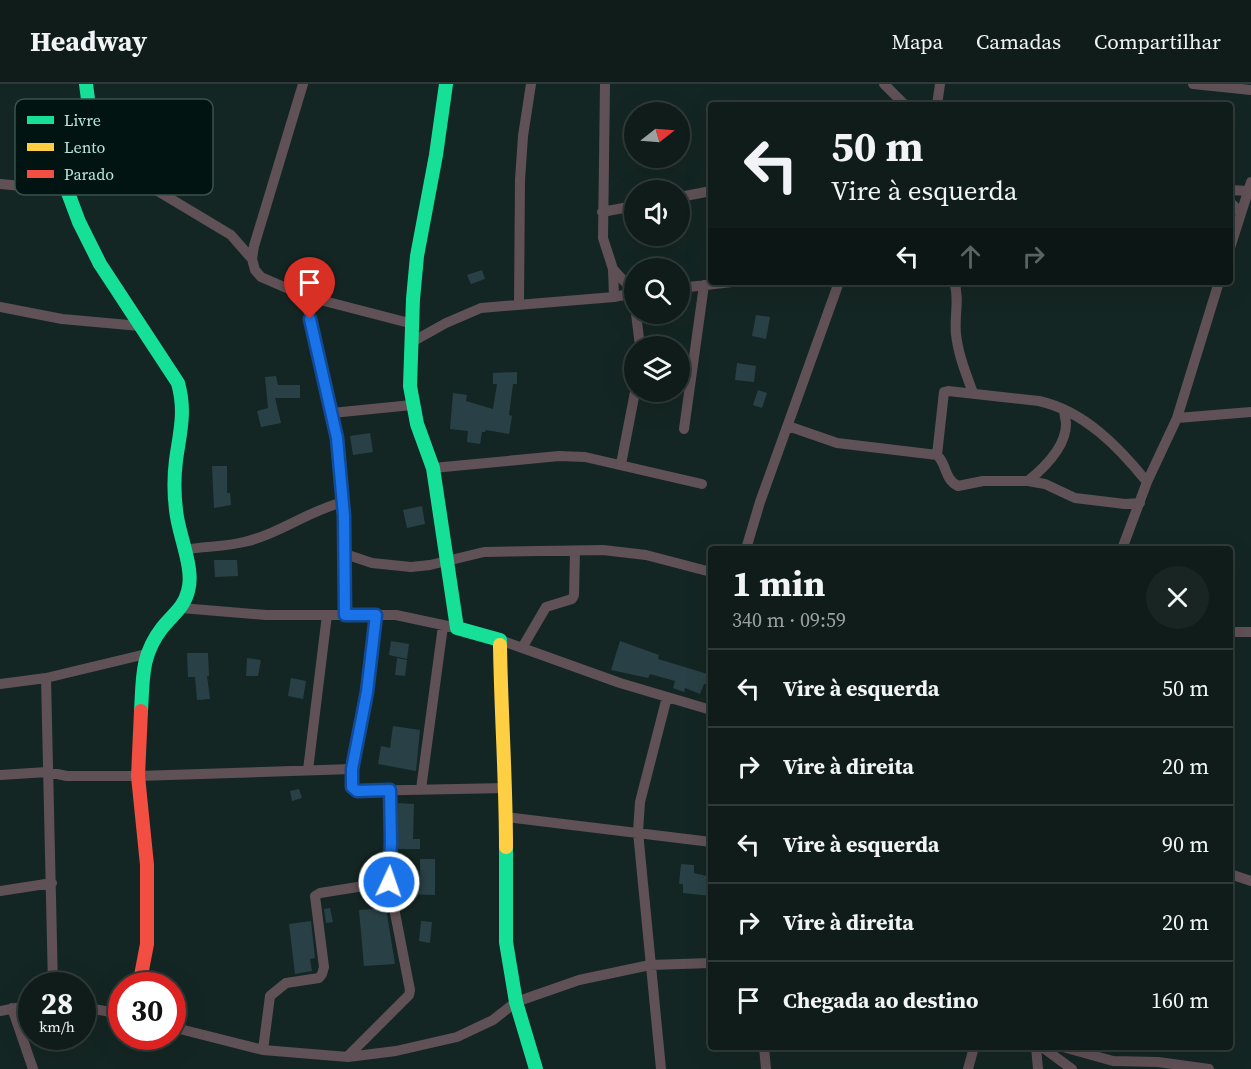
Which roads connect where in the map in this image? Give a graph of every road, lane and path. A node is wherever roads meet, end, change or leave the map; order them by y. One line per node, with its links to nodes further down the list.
1 (86, 84): 10 (street)
2 (303, 84): 26 (street)
3 (446, 84): 40 (street)
4 (531, 84): 38 (street)
5 (604, 84): 23 (street)
6 (885, 84): 11 (street)
7 (940, 84): 12 (street)
8 (1193, 84): 9 (street)
9 (1251, 90)
10 (88, 99)
11 (902, 102)
12 (937, 102)
13 (0, 183): 14 (street)
14 (15, 185)
15 (1250, 186): 16 (street); 24 (street)
16 (1233, 189)
17 (708, 192): 20 (street)
18 (69, 195): 41 (street)
19 (162, 195): 26 (street)
20 (690, 195)
21 (1233, 205): 24 (street)
22 (624, 208): 23 (street)
23 (602, 212): 27 (street)
24 (1241, 213): 25 (street)
25 (1233, 238)
26 (252, 259): 36 (street)
27 (613, 270): 28 (street); 37 (street)
28 (624, 282)
29 (704, 285): 30 (street); 34 (street); 51 (street)
30 (708, 285)
31 (838, 285): 50 (street)
32 (955, 285): 43 (street)
33 (1218, 285): 49 (street)
34 (690, 287)
35 (624, 295): 37 (street)
36 (305, 296): 40 (street); 48 (street)
37 (614, 297): 38 (street)
38 (519, 303): 42 (street)
39 (0, 307): 41 (street)
40 (413, 324): 42 (street)
41 (140, 326): 62 (street)
42 (411, 342): 45 (street)
43 (973, 393): 46 (street); 52 (street)
44 (633, 402): 53 (street)
45 (412, 405): 48 (street); 54 (street)
46 (1064, 410): 55 (street); 56 (street)
47 (1251, 412): 49 (street)
48 (332, 413): 58 (street)
49 (1177, 418): 56 (street)
50 (788, 426): 52 (street); 60 (street)
51 (684, 429)
52 (937, 455): 55 (street)
53 (621, 464): 54 (street); 57 (street)
54 (433, 468): 65 (street)
55 (1028, 481): 59 (street)
56 (1147, 482): 59 (street)
57 (702, 484)
58 (343, 502): 62 (street); 64 (street)
59 (1140, 503): 61 (street)
60 (747, 546)
61 (1123, 546)
62 (184, 550): 67 (street)
63 (575, 550): 65 (street); 66 (street); 75 (street)
64 (345, 554): 65 (street); 69 (street)
65 (448, 561): 71 (street)
66 (708, 571)
67 (181, 608): 68 (street); 76 (street)
68 (327, 615): 69 (street); 82 (street)
69 (345, 615): 70 (street)
70 (376, 615): 71 (street); 81 (street)
71 (450, 627): 74 (street); 87 (street)
72 (1233, 632): 73 (street)
73 (1251, 632)
74 (500, 640): 75 (street); 86 (street)
75 (522, 648): 79 (street)
76 (146, 654): 77 (street); 85 (street)
77 (46, 678): 78 (street); 83 (street)
78 (0, 684)
79 (667, 697): 80 (street); 90 (street)
80 (708, 709)
81 (352, 769): 82 (street); 88 (street)
82 (308, 770): 85 (street)
83 (47, 772): 84 (street); 85 (street); 95 (street)
84 (0, 775)
85 (138, 776): 100 (street)
86 (506, 788): 87 (street); 89 (street)
87 (421, 789): 88 (street)
88 (390, 790): 94 (street)
89 (506, 817): 90 (street); 101 (street)
90 (638, 832): 91 (street); 98 (street)
91 (708, 842)
92 (1233, 875): 93 (street)
93 (1251, 881)
94 (389, 882): 106 (street); 112 (street)
95 (52, 883): 96 (street); 99 (street)
96 (0, 891)
97 (708, 963): 98 (street)
98 (650, 965): 101 (street); 115 (street)
99 (53, 972)
100 (142, 972)
101 (516, 1002): 112 (street); 114 (street)
102 (18, 1007): 103 (street)
103 (12, 1008): 104 (street); 113 (street)
104 (0, 1011)
105 (186, 1031): 106 (street)
106 (263, 1050): 112 (street)
107 (764, 1050): 116 (street)
108 (973, 1050): 117 (street)
109 (1036, 1050): 118 (street)
110 (1046, 1050): 119 (street)
111 (1074, 1050): 120 (street)
112 (348, 1057)
113 (33, 1069)
114 (536, 1069)
115 (662, 1069)
116 (766, 1069)
117 (968, 1069)
118 (1038, 1069)
119 (1072, 1069)
120 (1209, 1069)

